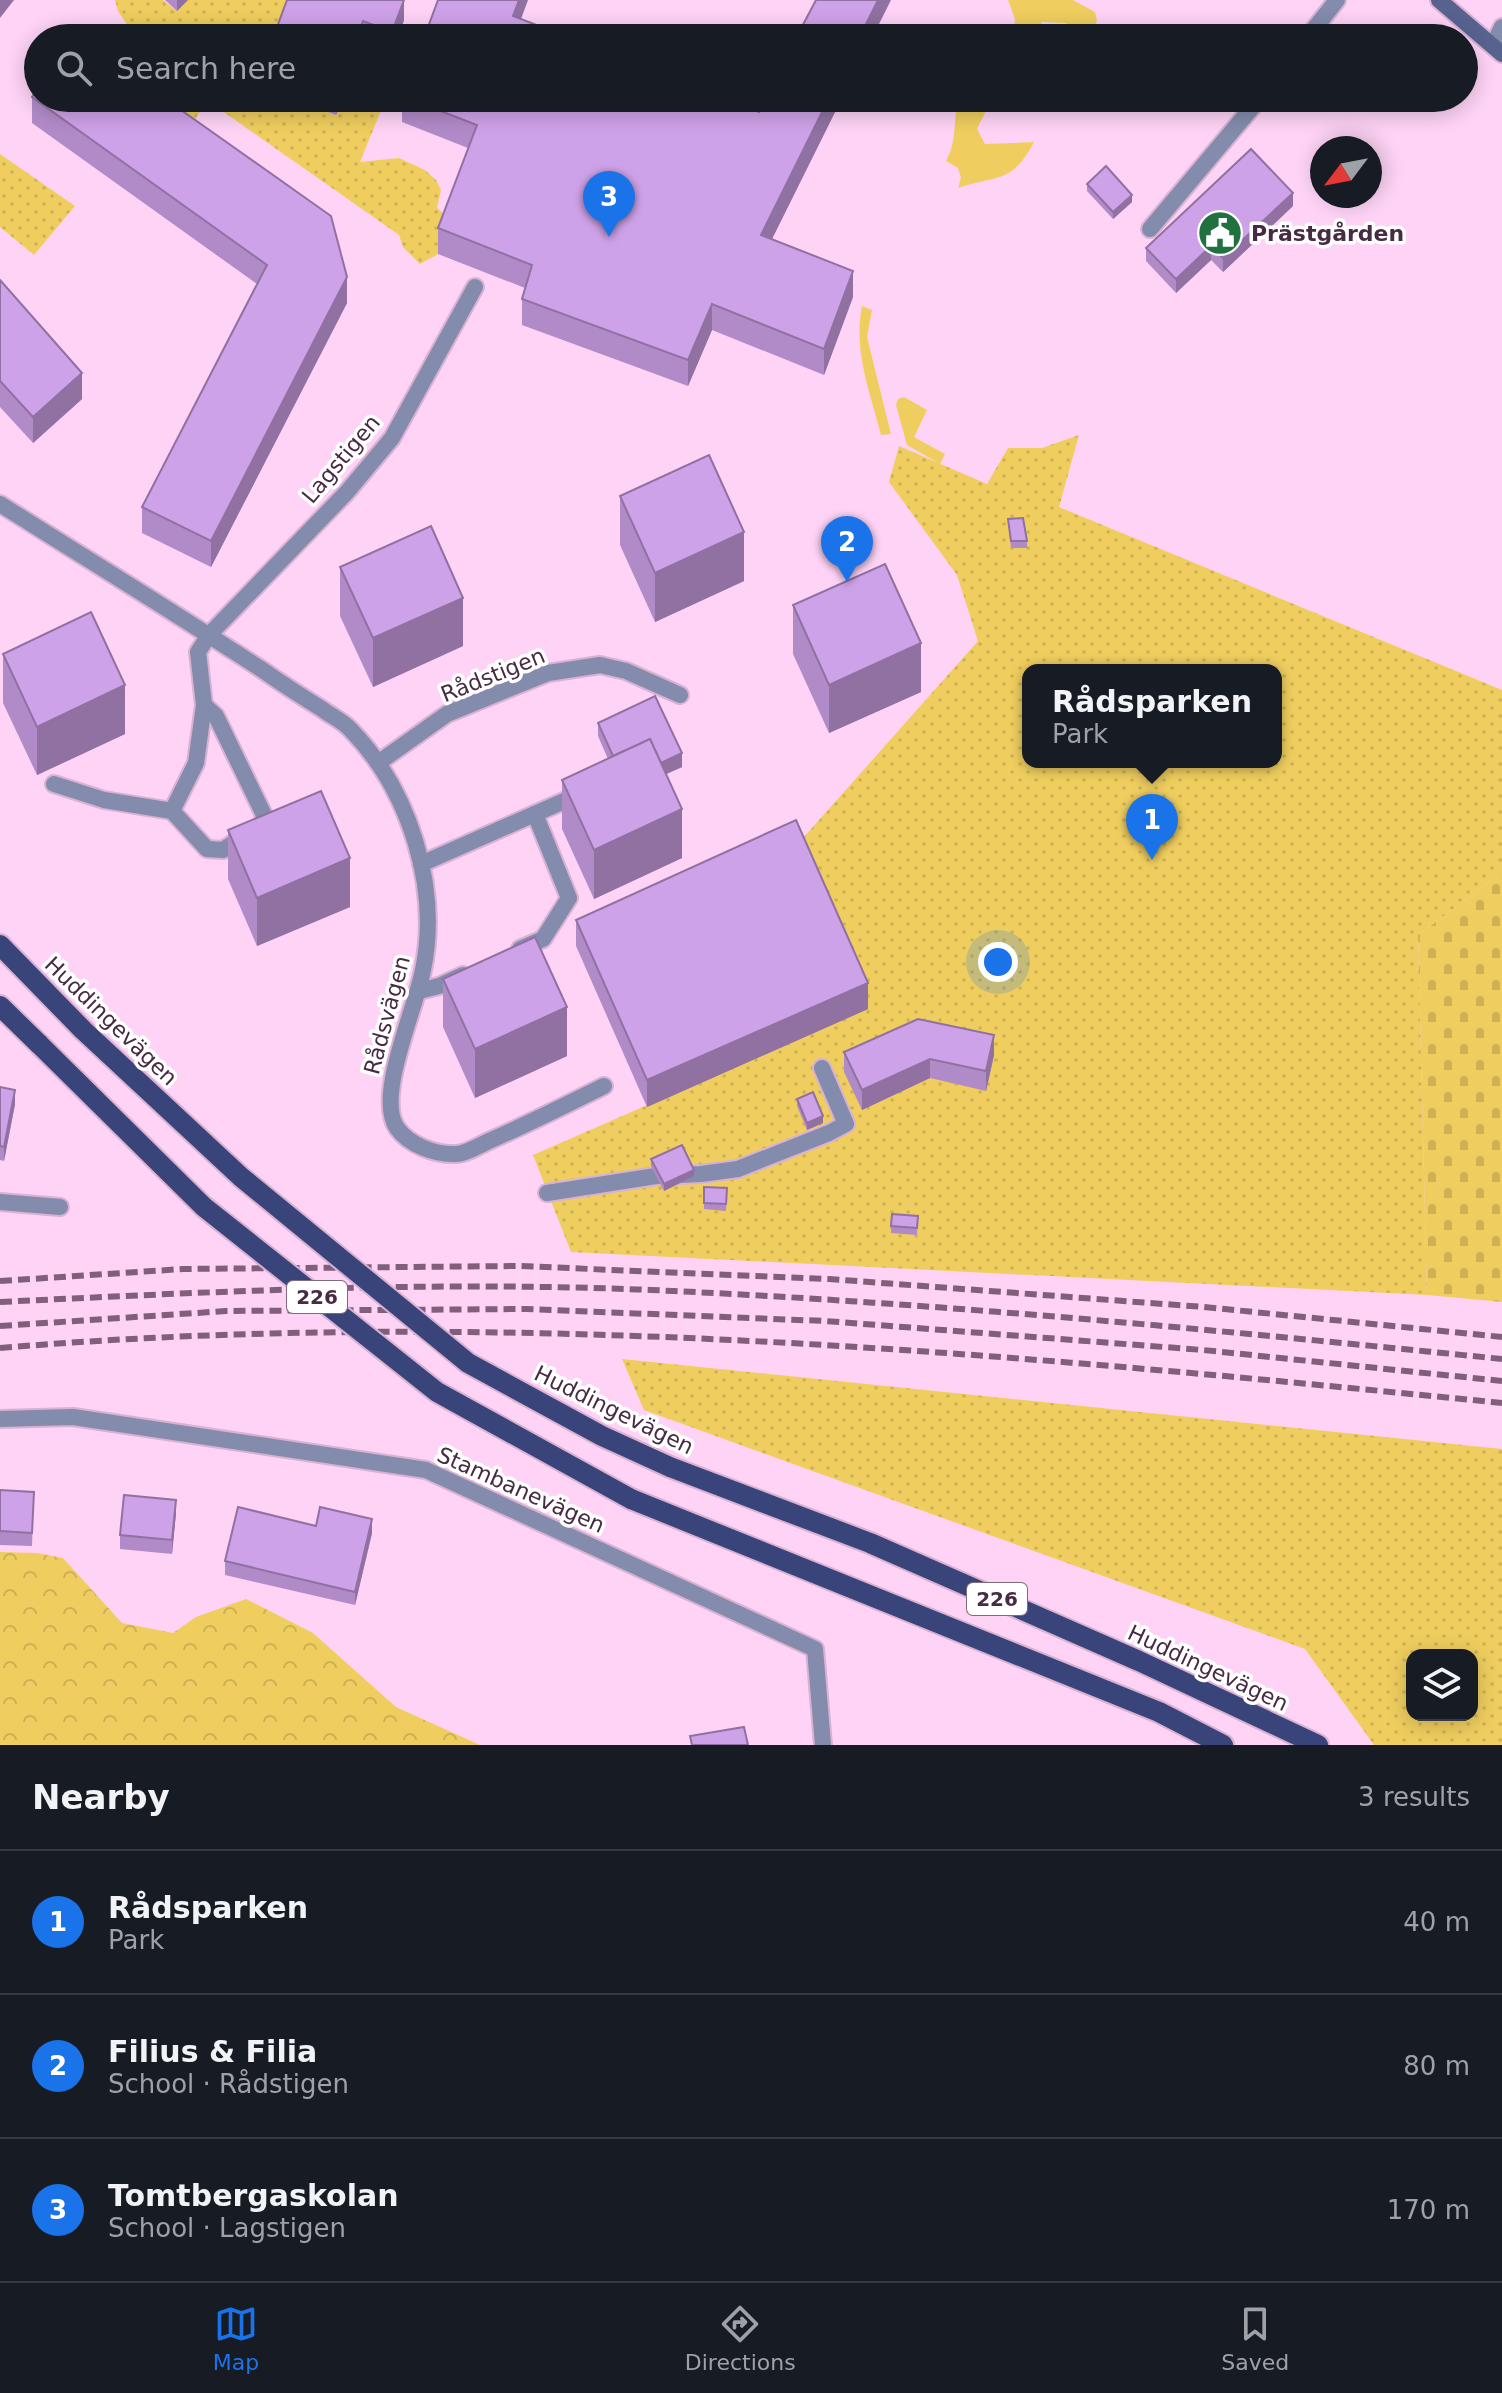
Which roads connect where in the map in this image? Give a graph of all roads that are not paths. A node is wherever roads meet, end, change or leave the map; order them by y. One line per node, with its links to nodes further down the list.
1 (1337, 0): 3 (street)
2 (1439, 0): 4 (street)
3 (1318, 24)
4 (1467, 24)
5 (1502, 27): 7 (street)
6 (1478, 34): 7 (street)
7 (1497, 50)
8 (1248, 112): 9 (street)
9 (1150, 229)
10 (475, 287): 12 (street, Lagstigen)
11 (0, 504): 12 (street, Rådsvägen)
12 (209, 635): 14 (street); 15 (street, Rådsvägen)
13 (680, 695): 15 (street, Rådstigen)
14 (204, 705): 18 (street); 18 (street)
15 (378, 763): 20 (street, Rådsvägen)
16 (54, 784): 18 (street)
17 (591, 789): 19 (street)
18 (172, 811)
19 (535, 814): 20 (street); 22 (street)
20 (421, 864): 24 (street, Rådsvägen)
21 (0, 945): 34 (main road, Huddingevägen / 226, bridge)
22 (504, 957)
23 (478, 969): 24 (street)
24 (419, 991): 27 (street, Rådsvägen)
25 (0, 1006): 33 (main road, 226, bridge)
26 (822, 1068): 28 (street)
27 (604, 1086)
28 (547, 1193)
29 (0, 1202): 30 (street)
30 (60, 1207)
31 (0, 1419): 32 (street, Stambanevägen)
32 (823, 1745)
33 (1223, 1745)
34 (1318, 1745)

